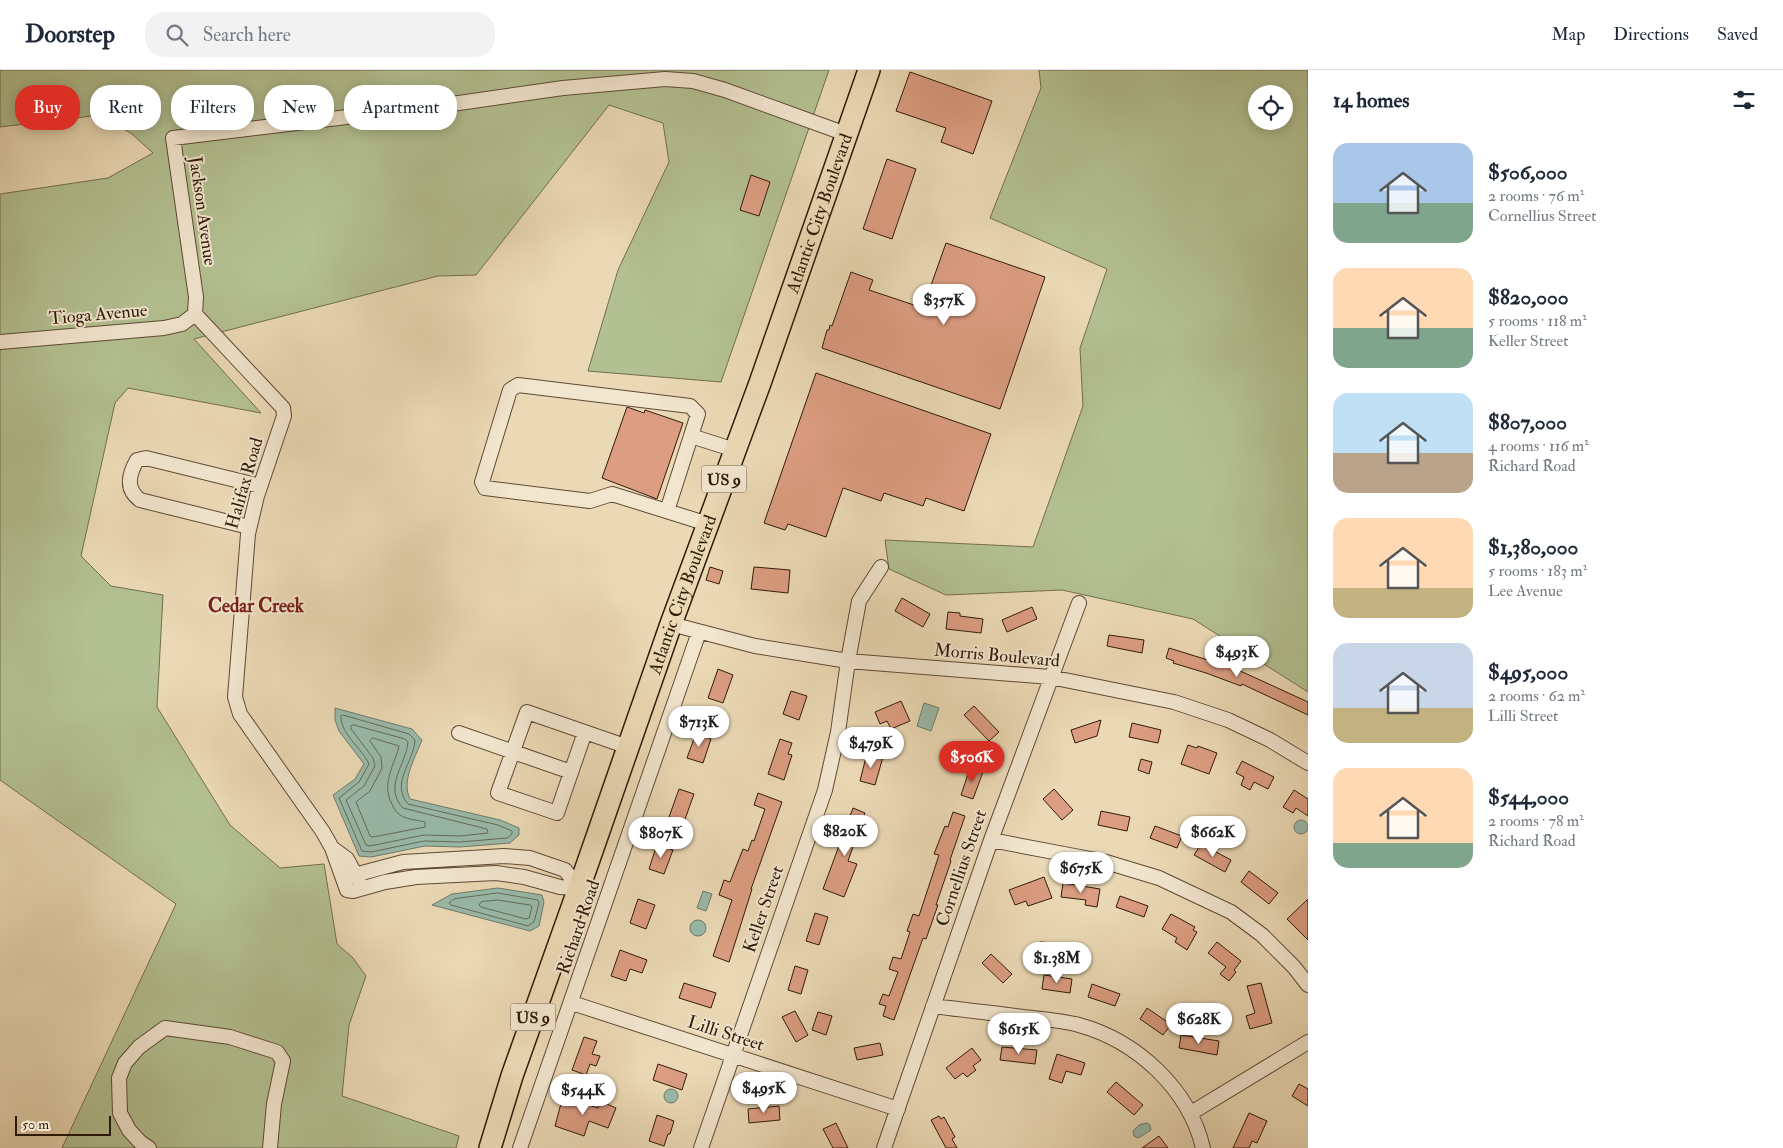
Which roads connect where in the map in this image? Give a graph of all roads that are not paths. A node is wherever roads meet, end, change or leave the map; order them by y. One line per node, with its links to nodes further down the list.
1 (868, 70): 2 (highway, Atlantic City Boulevard / US 9)
2 (846, 134): 3 (street, Jackson Avenue); 6 (highway, Atlantic City Boulevard / US 9)
3 (195, 314): 4 (street, Tioga Avenue); 7 (street, Halifax Road)
4 (0, 342)
5 (691, 436): 6 (street); 8 (street); 8 (street)
6 (735, 450): 9 (highway, Atlantic City Boulevard / US 9)
7 (260, 486): 10 (street, Halifax Road); 10 (street)
8 (667, 511): 9 (street)
9 (708, 524): 13 (highway, Atlantic City Boulevard / US 9)
10 (249, 527): 24 (street, Halifax Road)
11 (881, 566): 15 (street, Keller Street)
12 (1079, 603): 16 (street, Cornellius Street)
13 (671, 624): 14 (street, Morris Boulevard); 19 (highway, Atlantic City Boulevard / US 9)
14 (699, 632): 15 (street, Morris Boulevard); 27 (street, Richard Road)
15 (848, 661): 16 (street, Morris Boulevard); 30 (street, Keller Street)
16 (1050, 678): 21 (street, Morris Boulevard); 23 (street, Cornellius Street)
17 (585, 732): 19 (street); 20 (street); 22 (street)
18 (459, 733): 20 (street)
19 (628, 747): 25 (highway, Atlantic City Boulevard / US 9)
20 (512, 752): 22 (street); 22 (street)
21 (1308, 763)
22 (571, 772)
23 (991, 840): 26 (street); 28 (street, Cornellius Street)
24 (349, 876): 25 (street, Halifax Road); 25 (street)
25 (579, 888): 35 (highway, Atlantic City Boulevard / US 9)
26 (1308, 984)
27 (572, 1002): 30 (street, Lilli Street); 36 (street, Richard Road)
28 (933, 1006): 31 (street, Cornellius Street); 32 (street)
29 (1308, 1042): 32 (street)
30 (732, 1055): 31 (street, Lilli Street); 37 (street, Keller Street)
31 (898, 1109): 38 (street, Cornellius Street)
32 (1191, 1113): 39 (street)
33 (149, 1148): 34 (street)
34 (270, 1148)
35 (490, 1148)
36 (520, 1148)
37 (701, 1148)
38 (884, 1148)
39 (1203, 1148)

